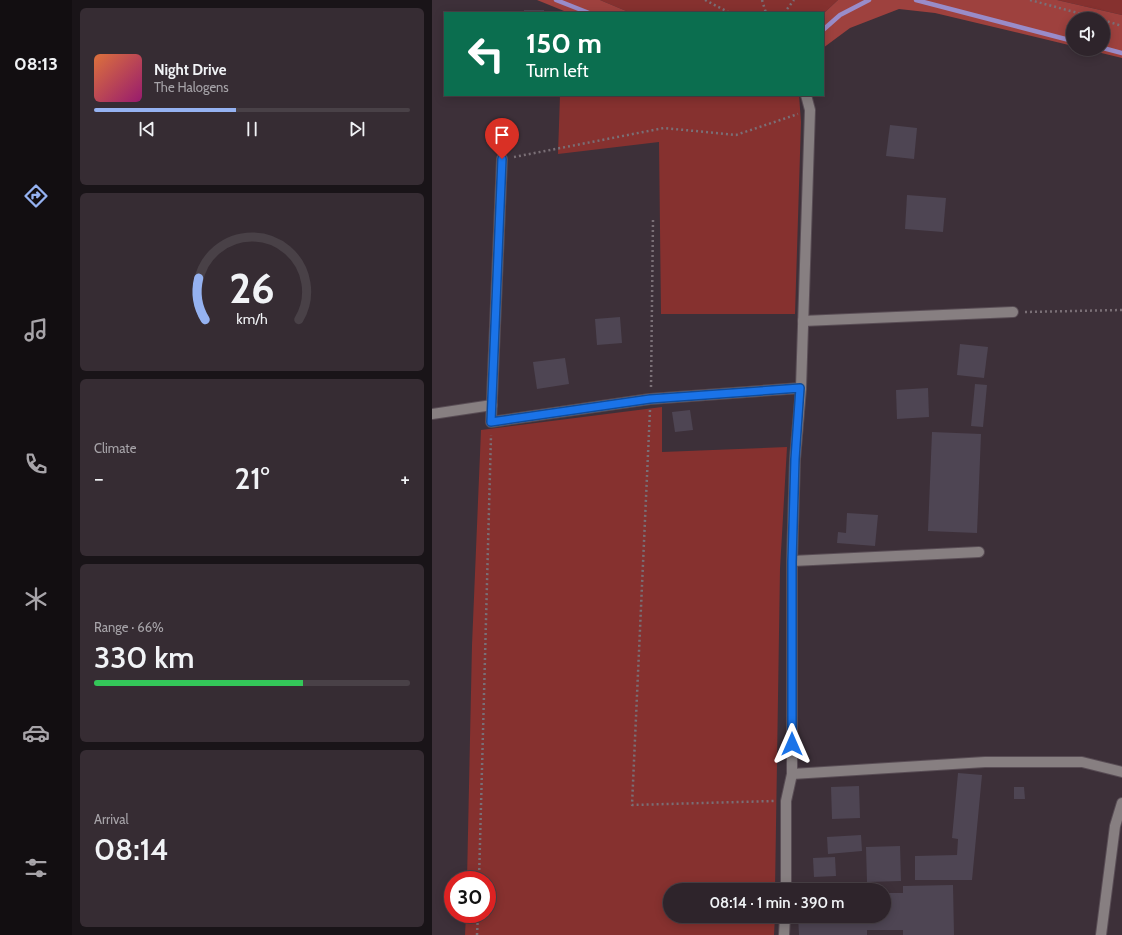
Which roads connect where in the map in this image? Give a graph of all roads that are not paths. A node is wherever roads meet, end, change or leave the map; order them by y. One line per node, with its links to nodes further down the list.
1 (806, 96): 4 (street)
2 (502, 159): 6 (street)
3 (1013, 312): 4 (street)
4 (803, 321): 5 (street)
5 (800, 388): 6 (street); 9 (street)
6 (492, 405): 7 (street)
7 (432, 414)
8 (979, 552): 9 (street)
9 (792, 562): 11 (street)
10 (1122, 772): 11 (street)
11 (792, 774): 13 (street)
12 (1122, 802): 16 (street)
13 (786, 883)
14 (785, 923): 15 (street)
15 (784, 935)
16 (1101, 935)

